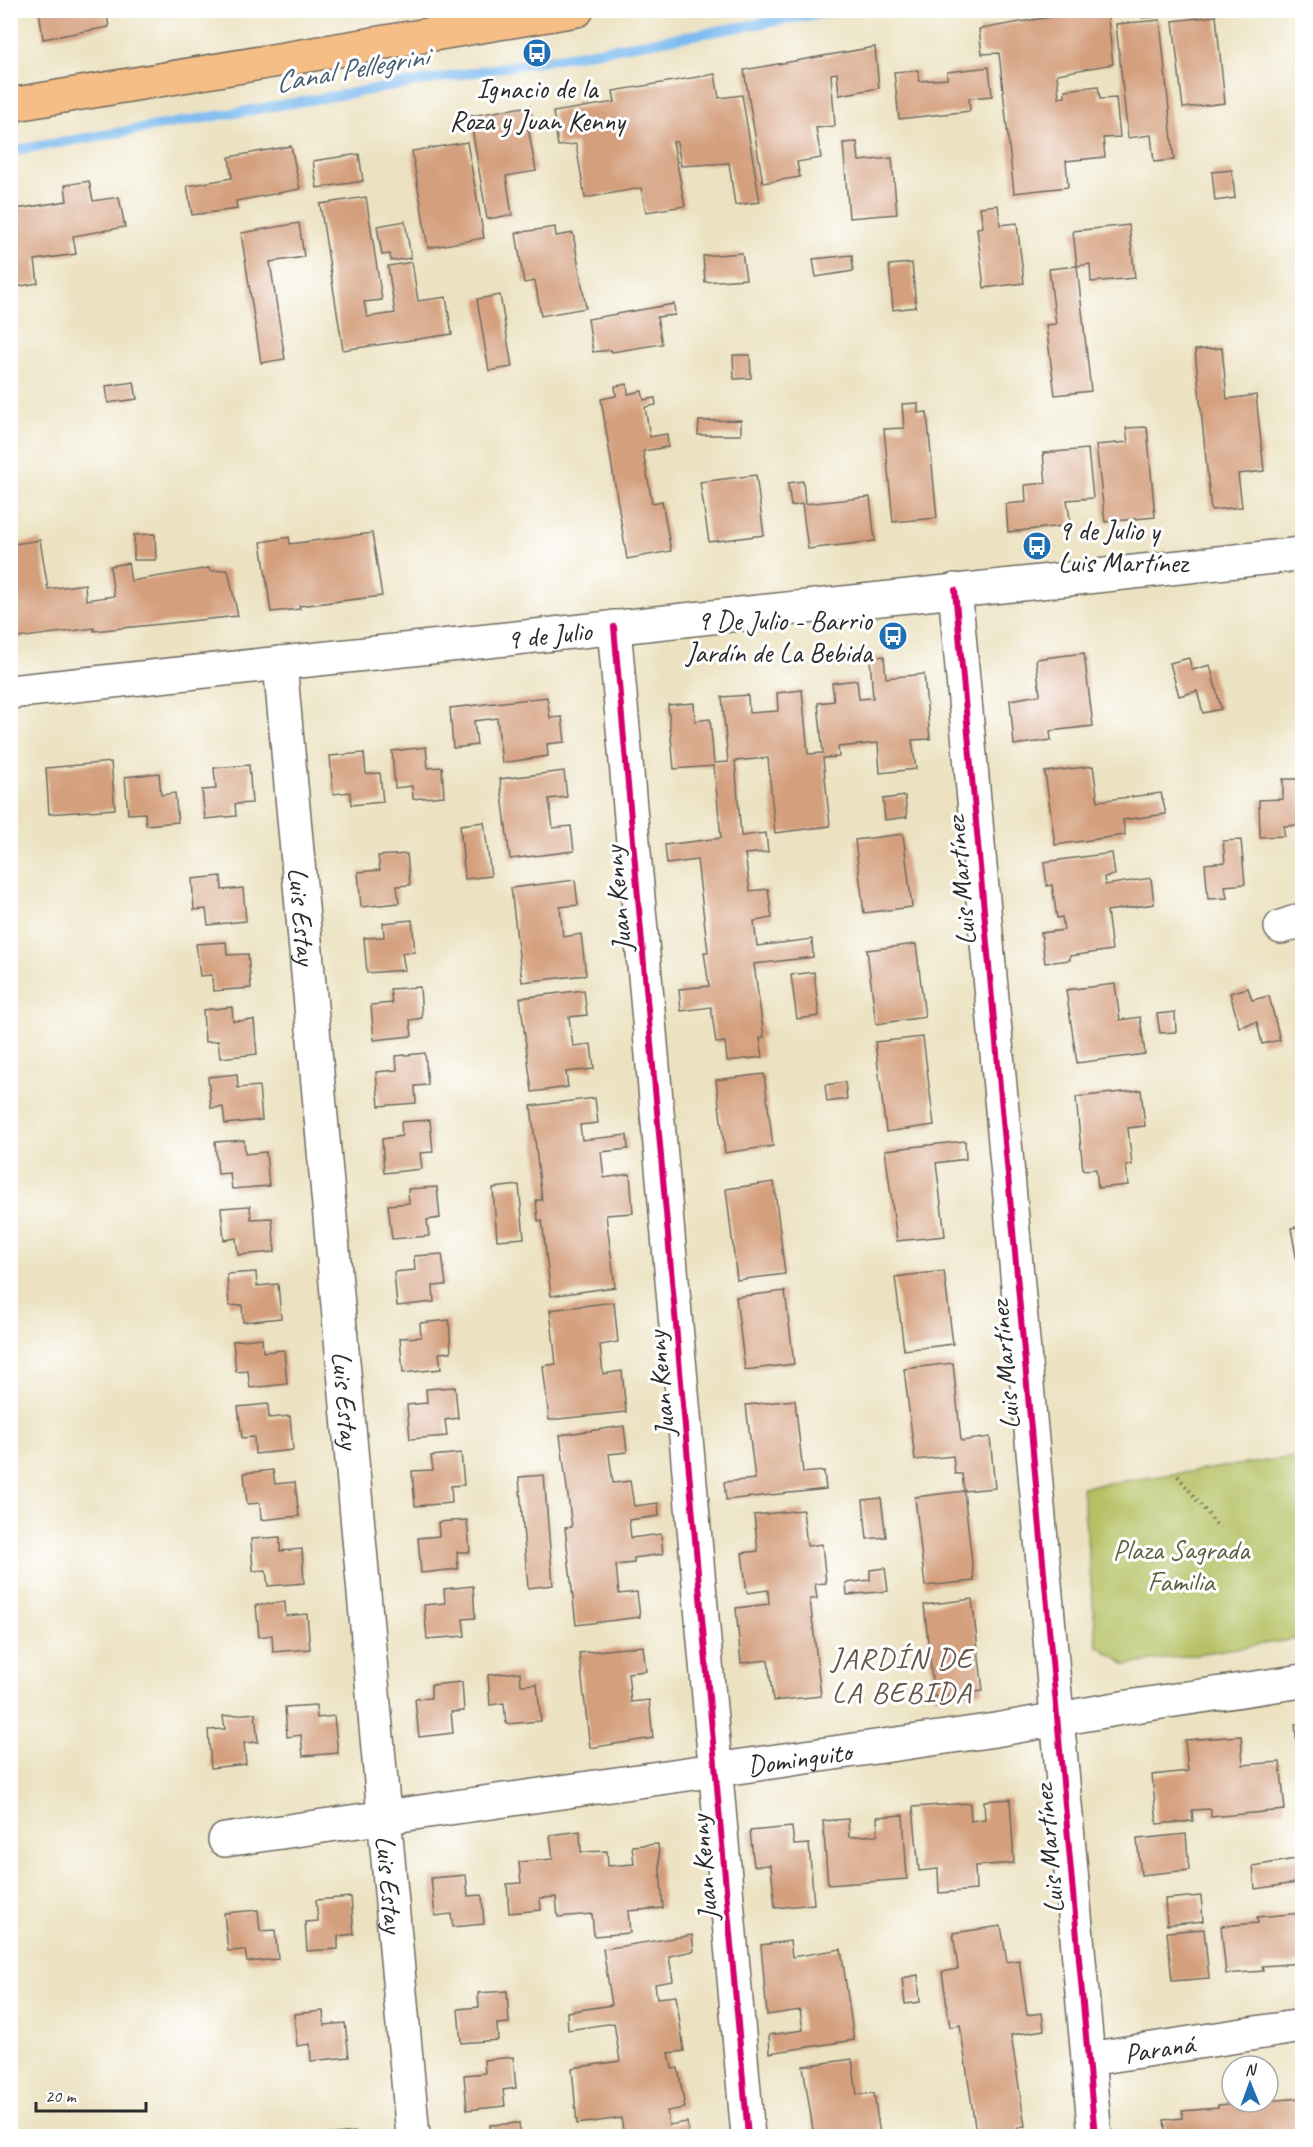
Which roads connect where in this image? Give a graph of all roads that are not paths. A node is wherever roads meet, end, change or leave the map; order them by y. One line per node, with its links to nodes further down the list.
1 (577, 10): 2 (main road)
2 (10, 105)
3 (1302, 554): 4 (street, 9 de Julio)
4 (955, 590): 5 (street, 9 de Julio); 9 (street, Luis Martínez)
5 (614, 627): 6 (street, 9 de Julio); 10 (street, Juan Kenny)
6 (280, 663): 7 (street, 9 de Julio); 11 (street, Luis Estay)
7 (10, 692)
8 (1302, 1681): 9 (street, Dominguito)
9 (1057, 1718): 10 (street, Dominguito); 14 (street, Luis Martínez)
10 (716, 1770): 11 (street, Dominguito); 16 (street, Juan Kenny)
11 (384, 1818): 12 (street, Dominguito); 15 (street, Luis Estay)
12 (225, 1840)
13 (1302, 2026): 14 (street, Paraná)
14 (1088, 2060): 17 (street, Luis Martínez)
15 (413, 2136)
16 (748, 2136)
17 (1095, 2136)

